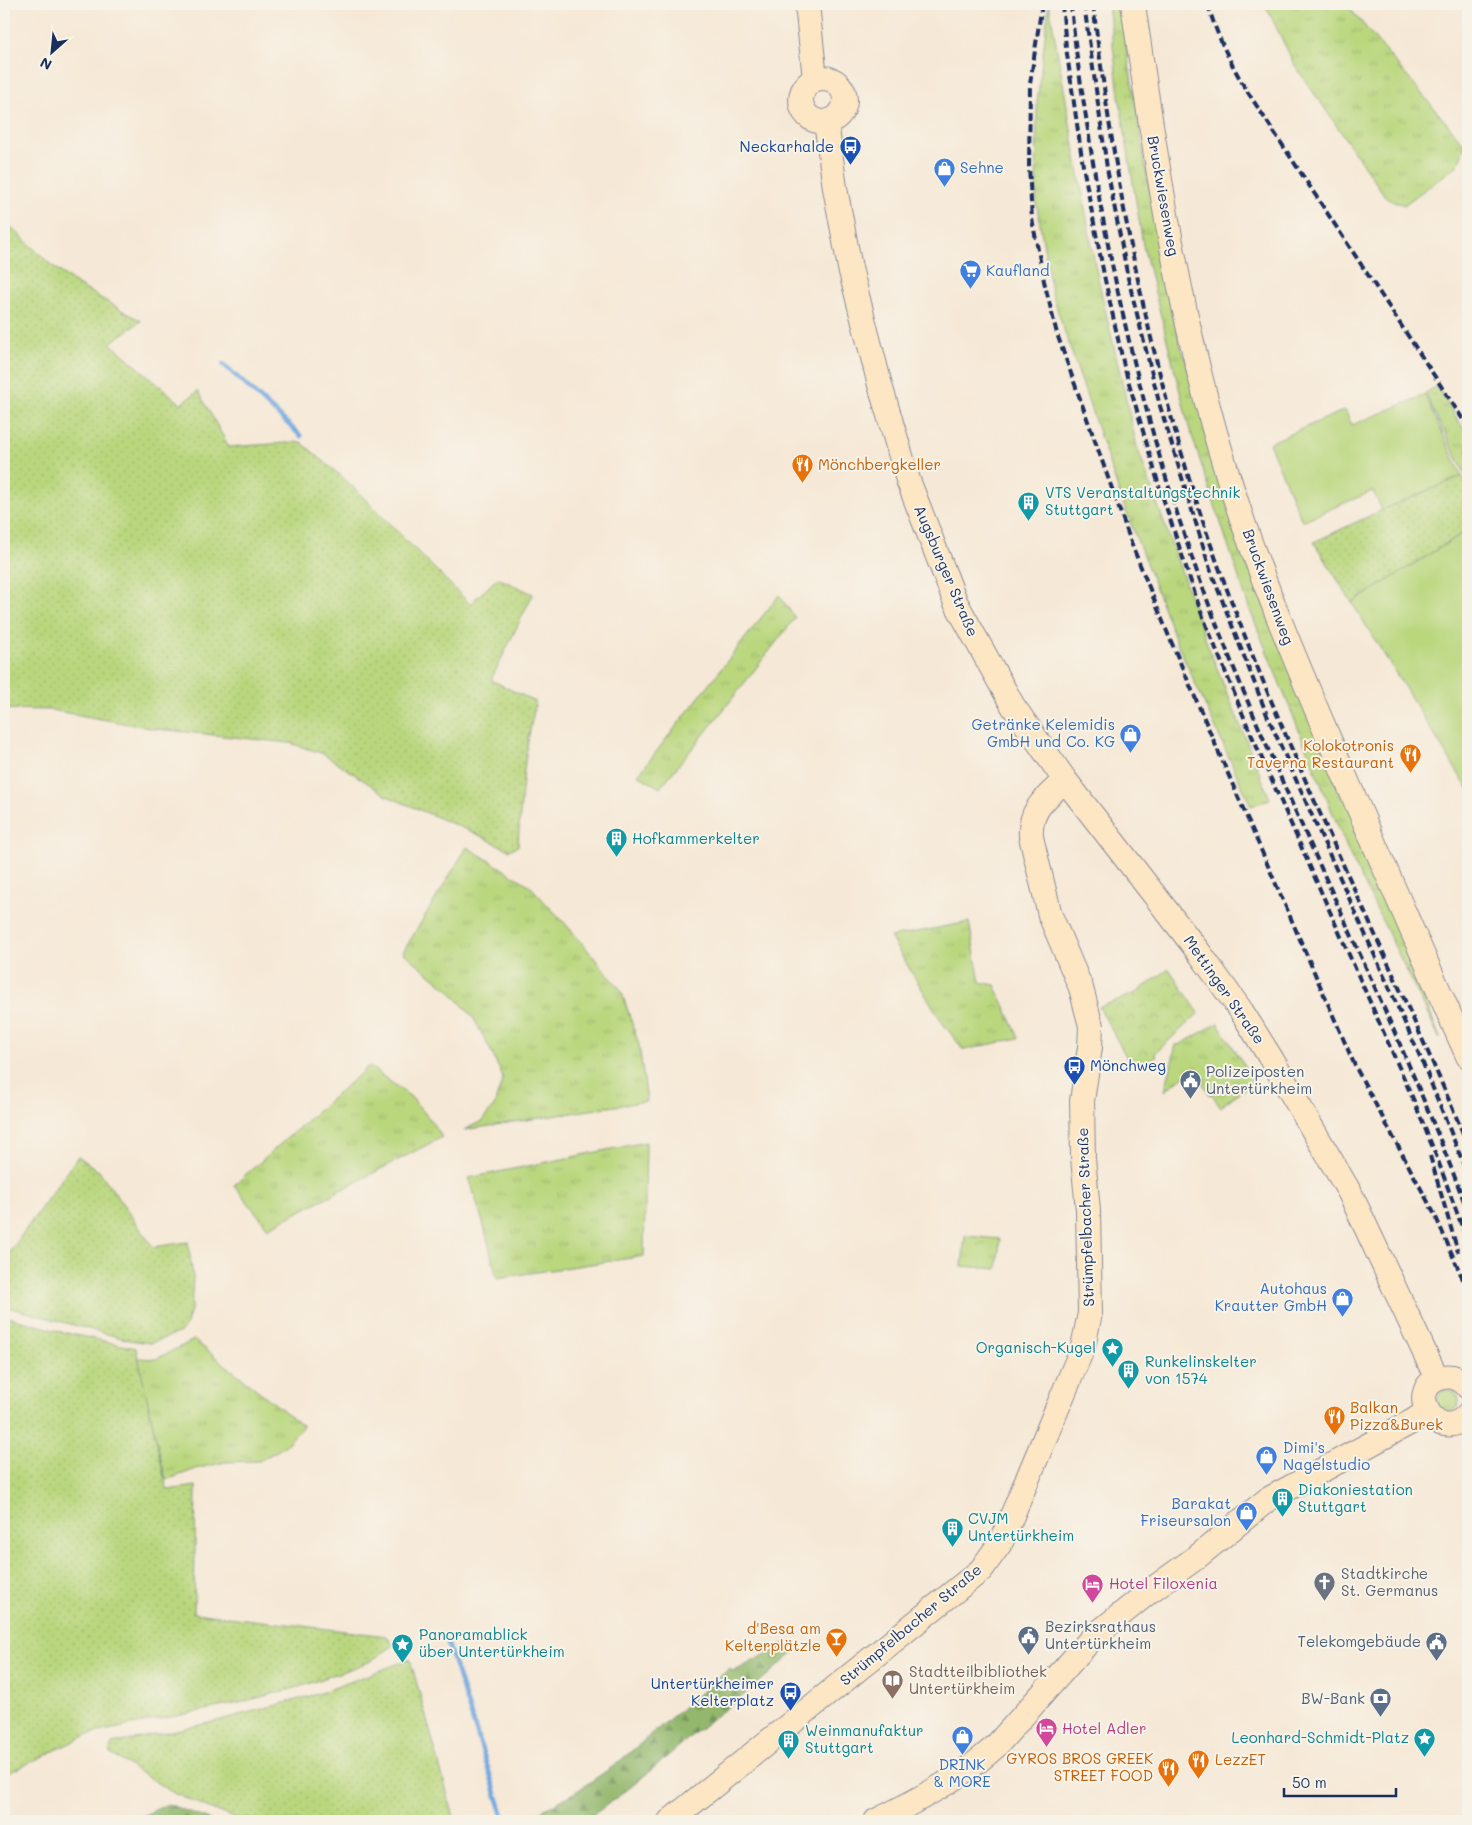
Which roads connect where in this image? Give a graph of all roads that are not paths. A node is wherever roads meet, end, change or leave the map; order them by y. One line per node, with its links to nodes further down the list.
1 (807, 4): 3 (street)
2 (1133, 4): 6 (street, Bruckwiesenweg)
3 (815, 79): 4 (street); 4 (street)
4 (826, 122): 5 (street, Augsburger Straße)
5 (1065, 780): 7 (street, Mettinger Straße); 11 (street, Strümpfelbacher Straße)
6 (1468, 1056)
7 (1437, 1379): 8 (street); 9 (street)
8 (1468, 1385)
9 (1427, 1412): 10 (street); 12 (street)
10 (1468, 1414)
11 (670, 1821)
12 (876, 1821)

